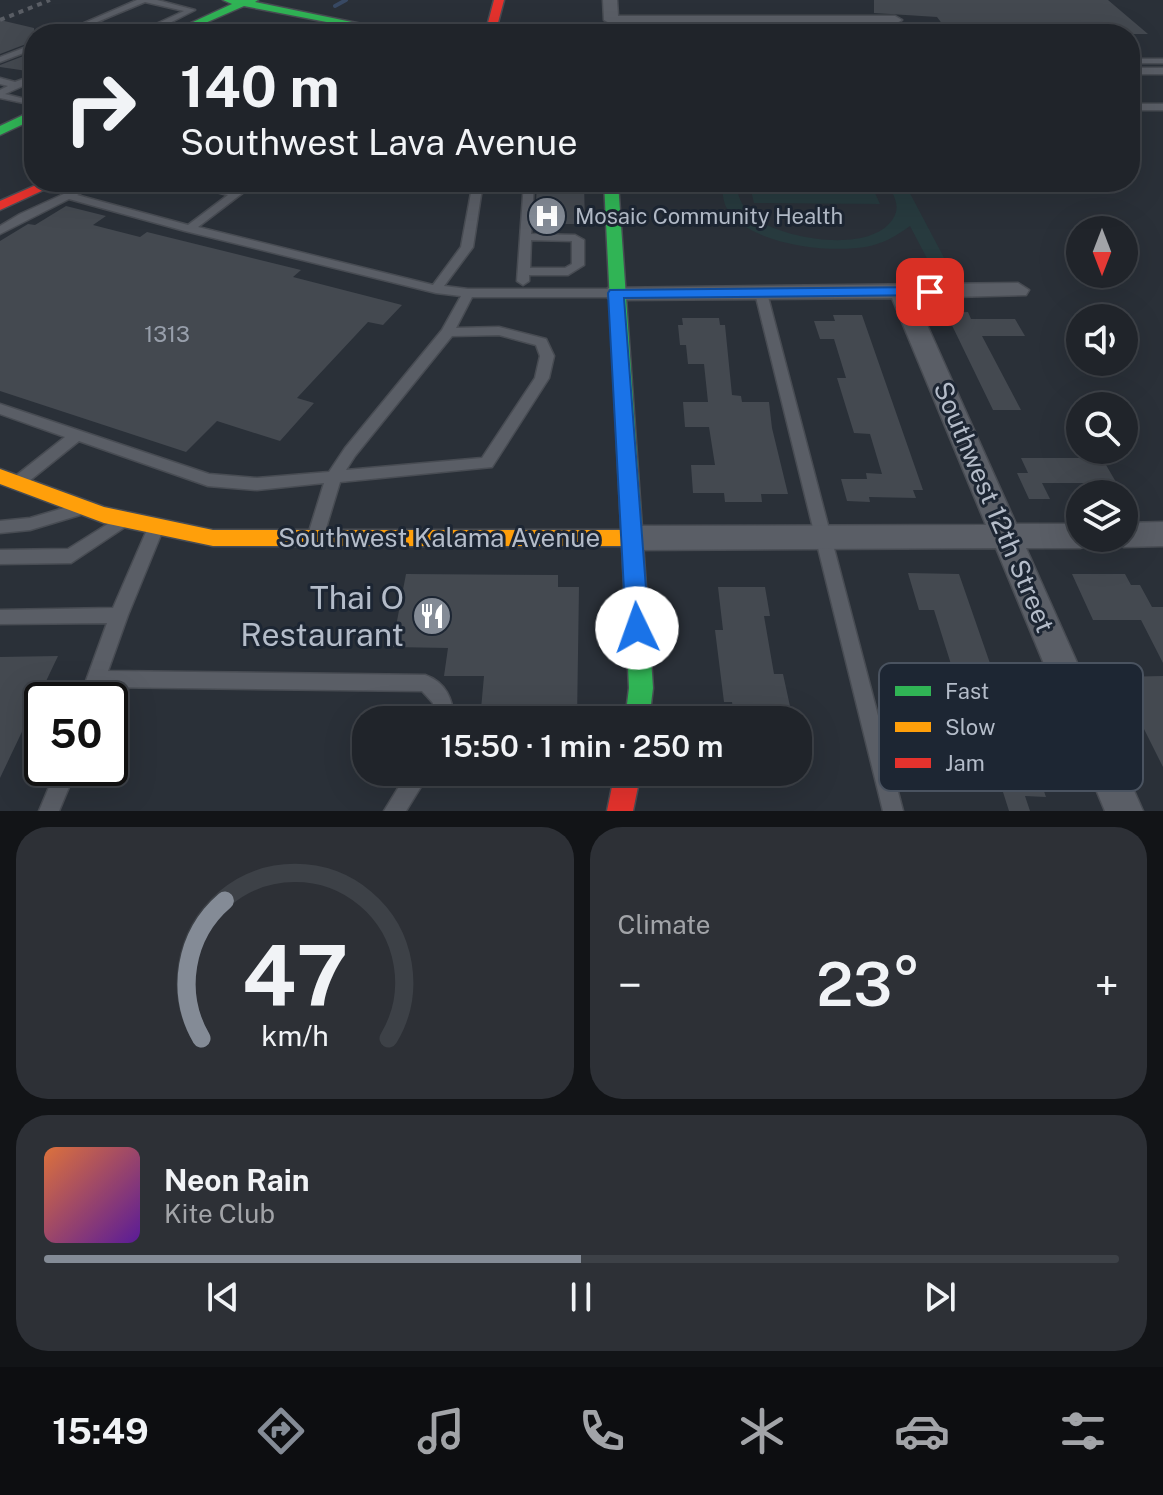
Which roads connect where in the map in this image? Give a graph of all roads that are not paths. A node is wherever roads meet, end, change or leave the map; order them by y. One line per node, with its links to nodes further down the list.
1 (145, 0): 9 (lane); 11 (lane)
2 (499, 0): 15 (main road)
3 (513, 0): 16 (main road)
4 (610, 0): 7 (street)
5 (769, 0): 7 (street)
6 (242, 1): 12 (main road); 13 (main road); 14 (main road)
7 (778, 20): 8 (street)
8 (895, 20)
9 (90, 23): 10 (lane)
10 (95, 24)
11 (162, 24)
12 (192, 24)
13 (217, 24)
14 (356, 24)
15 (493, 24)
16 (507, 24)
17 (24, 52): 18 (lane)
18 (5, 61)
19 (1140, 61): 20 (lane)
20 (1163, 61)
21 (1140, 71): 22 (lane)
22 (1163, 71)
23 (0, 81): 25 (lane)
24 (24, 82): 25 (lane)
25 (16, 85): 26 (lane)
26 (0, 94): 27 (lane)
27 (24, 103)
28 (1140, 107): 29 (lane)
29 (1163, 107)
30 (24, 109): 32 (main road)
31 (24, 113): 33 (main road)
32 (0, 117)
33 (0, 131)
34 (24, 184): 42 (main road)
35 (32, 192): 45 (main road)
36 (77, 192): 44 (lane)
37 (228, 192): 43 (lane)
38 (240, 192): 43 (lane)
39 (476, 192): 50 (lane)
40 (528, 192): 48 (lane)
41 (611, 192): 55 (main road)
42 (0, 194)
43 (237, 194): 46 (lane)
44 (68, 196): 46 (lane); 47 (lane)
45 (0, 206)
46 (189, 229): 50 (lane)
47 (0, 231)
48 (526, 237): 49 (lane); 49 (lane)
49 (523, 272): 54 (lane)
50 (436, 289): 53 (lane)
51 (1018, 290): 52 (street)
52 (901, 292): 56 (street); 69 (street, Southwest 12th Street)
53 (468, 293): 54 (lane); 57 (lane)
54 (522, 293): 55 (lane)
55 (616, 293): 56 (street); 71 (main road)
56 (761, 293): 72 (lane)
57 (448, 332): 60 (lane); 60 (lane)
58 (0, 409): 59 (lane)
59 (77, 435): 60 (lane); 61 (lane)
60 (334, 477): 70 (lane)
61 (8, 480): 62 (main road, Southwest Kalama Avenue)
62 (79, 510): 63 (main road, Southwest Kalama Avenue); 64 (lane)
63 (119, 523): 65 (main road, Southwest Kalama Avenue); 73 (lane)
64 (0, 527)
65 (154, 532): 70 (main road, Southwest Kalama Avenue); 74 (lane)
66 (1163, 534): 67 (street)
67 (1138, 535)
68 (1066, 536): 69 (street, Southwest Kalama Avenue)
69 (1006, 537): 72 (street, Southwest Kalama Avenue); 76 (street, Southwest 12th Street)
70 (315, 538): 71 (main road, Southwest Kalama Avenue)
71 (632, 538): 72 (street, Southwest Kalama Avenue); 80 (main road)
72 (823, 538): 81 (lane)
73 (0, 557)
74 (119, 615): 75 (lane); 77 (lane)
75 (0, 617)
76 (1060, 663)
77 (94, 679): 78 (lane); 79 (lane)
78 (93, 682)
79 (444, 706)
80 (639, 706)
81 (879, 756)
82 (59, 786): 87 (lane)
83 (411, 786): 88 (lane)
84 (625, 786): 89 (main road)
85 (888, 791): 90 (lane)
86 (1115, 791): 91 (street, Southwest 12th Street)
87 (49, 811)
88 (394, 811)
89 (620, 811)
90 (893, 811)
91 (1124, 811)

